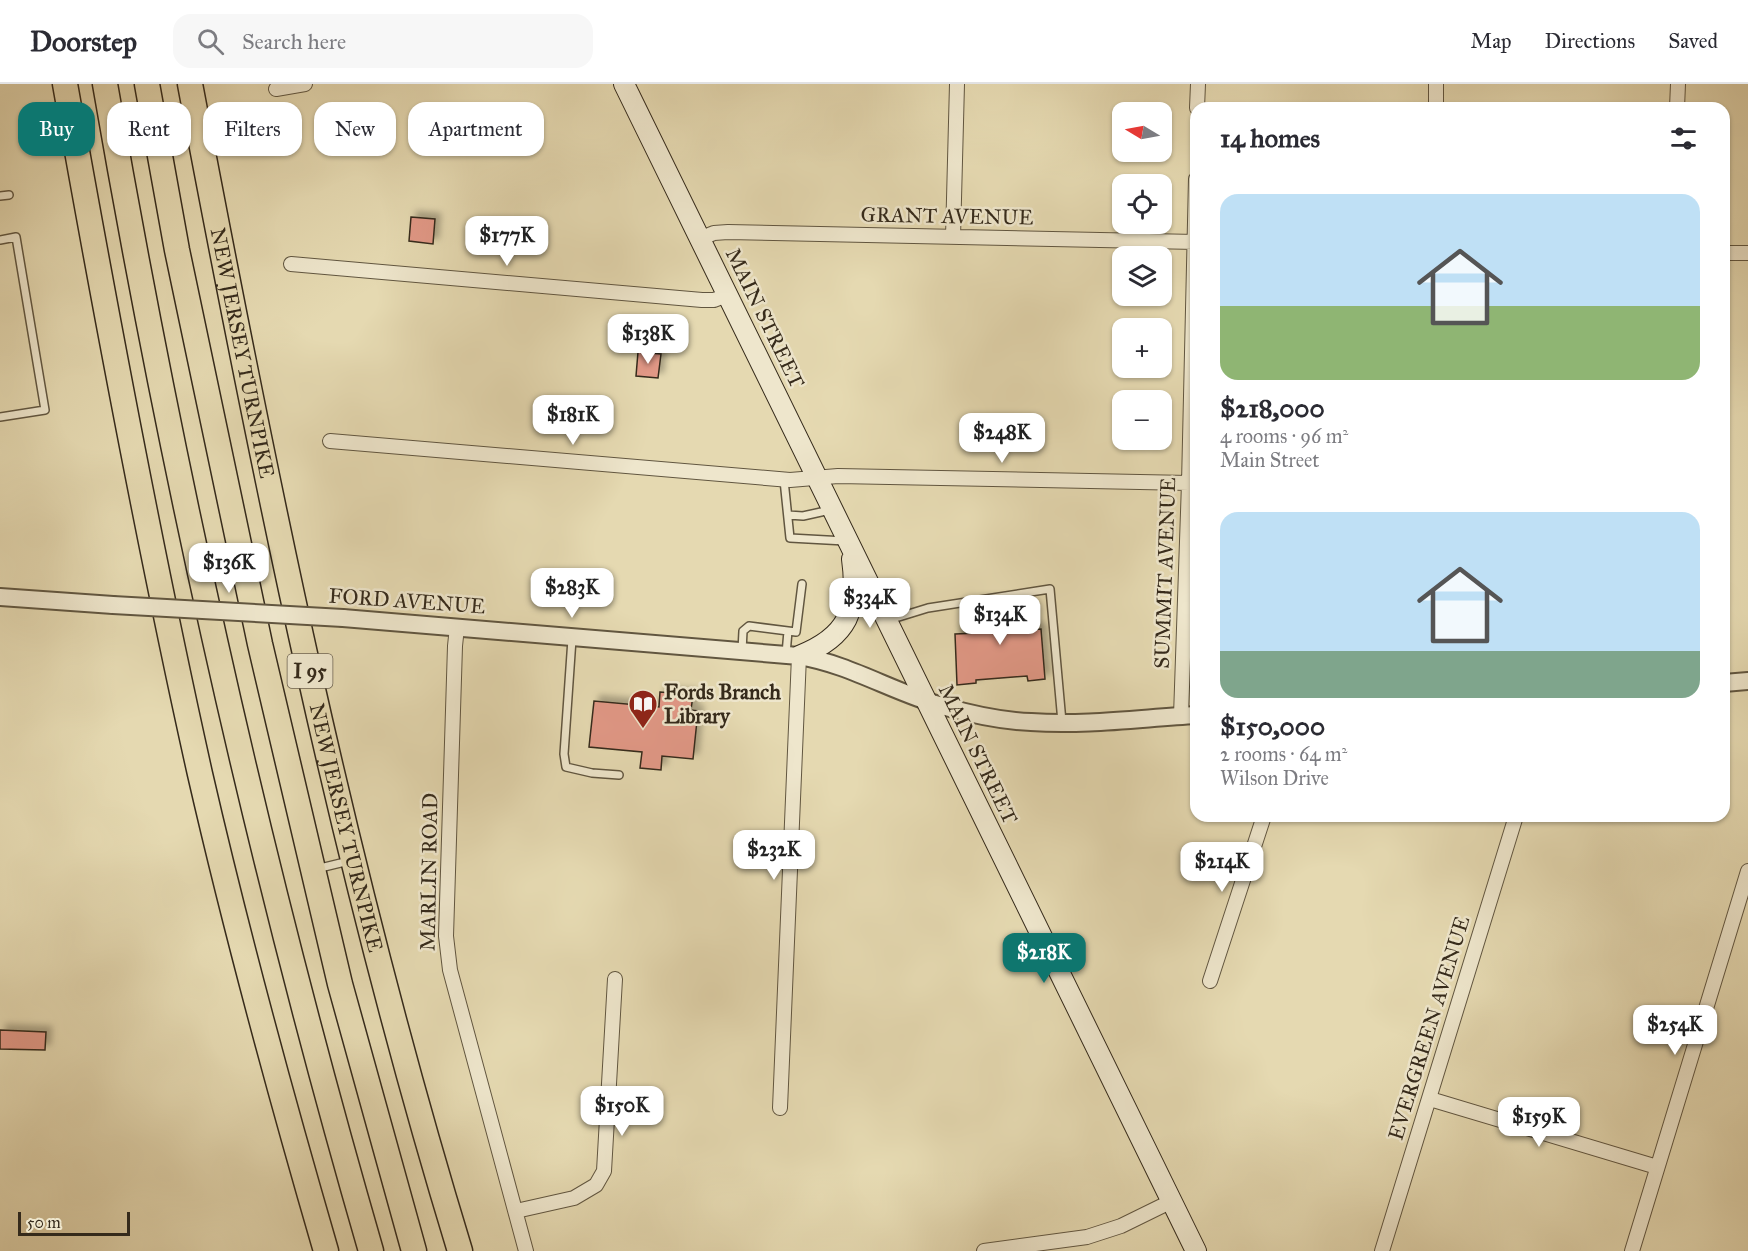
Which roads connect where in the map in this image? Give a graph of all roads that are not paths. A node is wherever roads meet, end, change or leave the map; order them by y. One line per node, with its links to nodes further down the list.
1 (65, 84): 60 (highway)
2 (105, 84): 61 (highway)
3 (147, 84): 51 (highway, NEW JERSEY TURNPIKE / I 95)
4 (190, 84): 50 (highway, NEW JERSEY TURNPIKE / I 95)
5 (305, 84): 11 (street)
6 (624, 84): 18 (main road, MAIN STREET)
7 (957, 84): 17 (street)
8 (1198, 84): 12 (street)
9 (1436, 84): 13 (street)
10 (1678, 84): 14 (street)
11 (276, 89)
12 (1197, 102)
13 (1436, 102)
14 (1677, 102)
15 (9, 195): 16 (lane)
16 (0, 196)
17 (953, 237): 18 (street, GRANT AVENUE); 20 (street, GRANT AVENUE)
18 (699, 239): 24 (main road, MAIN STREET)
19 (0, 240): 25 (lane)
20 (1190, 242)
21 (1730, 253): 22 (street)
22 (1748, 253)
23 (291, 264): 24 (street)
24 (727, 295): 28 (main road, MAIN STREET)
25 (0, 417)
26 (330, 441): 29 (street)
27 (1190, 443): 30 (street, SUMMIT AVENUE)
28 (817, 478): 29 (street); 30 (street); 31 (main road, MAIN STREET)
29 (784, 480): 32 (lane)
30 (1189, 483): 45 (street, SUMMIT AVENUE)
31 (832, 509): 32 (lane); 33 (main road, MAIN STREET)
32 (788, 516): 33 (lane)
33 (848, 541): 36 (main road, MAIN STREET); 41 (main road)
34 (802, 584): 38 (lane)
35 (0, 597): 37 (street, FORD AVENUE, bridge)
36 (887, 620): 44 (main road, MAIN STREET); 46 (lane)
37 (457, 627): 39 (street, FORD AVENUE); 59 (street, MARLIN ROAD)
38 (788, 631): 40 (lane); 41 (lane)
39 (572, 636): 40 (street, FORD AVENUE); 47 (lane)
40 (742, 651): 41 (street, FORD AVENUE)
41 (793, 655): 44 (street, FORD AVENUE); 56 (street)
42 (1748, 681): 43 (street)
43 (1730, 682)
44 (925, 701): 46 (street, FORD AVENUE); 58 (main road, MAIN STREET)
45 (1188, 715): 46 (street, FORD AVENUE)
46 (1062, 722)
47 (619, 775)
48 (1262, 822): 54 (street)
49 (1514, 822): 55 (street, EVERGREEN AVENUE)
50 (354, 860): 51 (lane); 63 (highway, NEW JERSEY TURNPIKE / I 95)
51 (313, 870): 62 (highway, NEW JERSEY TURNPIKE / I 95)
52 (1748, 871): 57 (street)
53 (615, 979): 59 (street)
54 (1210, 981)
55 (1430, 1099): 57 (street); 67 (street, EVERGREEN AVENUE)
56 (780, 1108)
57 (1657, 1167): 68 (street)
58 (1172, 1201): 65 (street); 66 (main road, MAIN STREET)
59 (516, 1211): 64 (street, MARLIN ROAD)
60 (326, 1251)
61 (370, 1251)
62 (414, 1251)
63 (460, 1251)
64 (526, 1251)
65 (984, 1251)
66 (1196, 1251)
67 (1382, 1251)
68 (1632, 1251)

